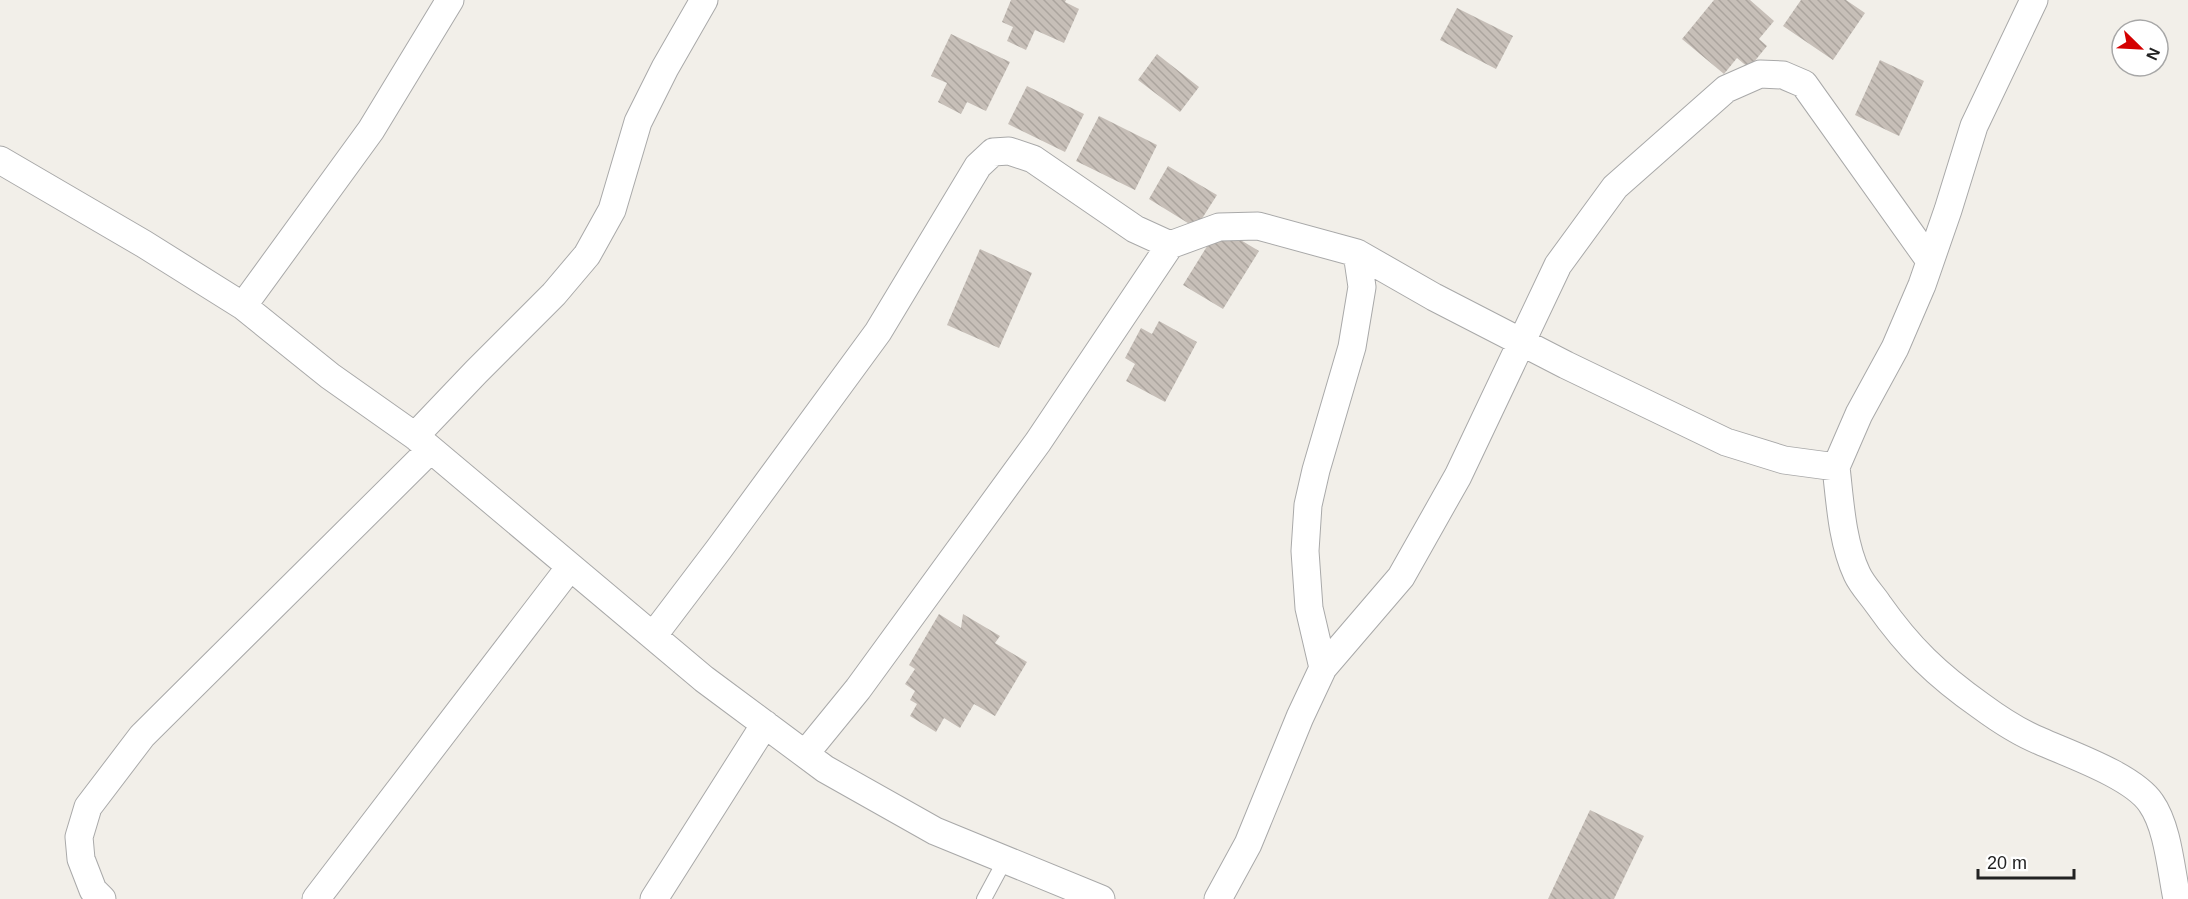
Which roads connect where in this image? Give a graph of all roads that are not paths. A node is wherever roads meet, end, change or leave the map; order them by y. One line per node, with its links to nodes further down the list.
1 (450, 0): 8 (street)
2 (705, 0): 10 (street)
3 (2034, 0): 7 (street)
4 (0, 160): 8 (street)
5 (1170, 245): 6 (street); 13 (street); 16 (street)
6 (1357, 253): 9 (street); 14 (street)
7 (1930, 261): 9 (street); 11 (street)
8 (243, 306): 10 (street)
9 (1522, 340): 11 (street); 14 (street)
10 (423, 443): 12 (street); 18 (street)
11 (1836, 467): 24 (street)
12 (570, 567): 13 (street); 19 (street)
13 (653, 636): 15 (street)
14 (1323, 668): 23 (street)
15 (765, 724): 16 (street); 20 (street)
16 (805, 754): 17 (street)
17 (1005, 860): 21 (lane); 22 (street)
18 (102, 899)
19 (316, 899)
20 (654, 899)
21 (984, 899)
22 (1101, 899)
23 (1218, 899)
24 (2177, 899)

